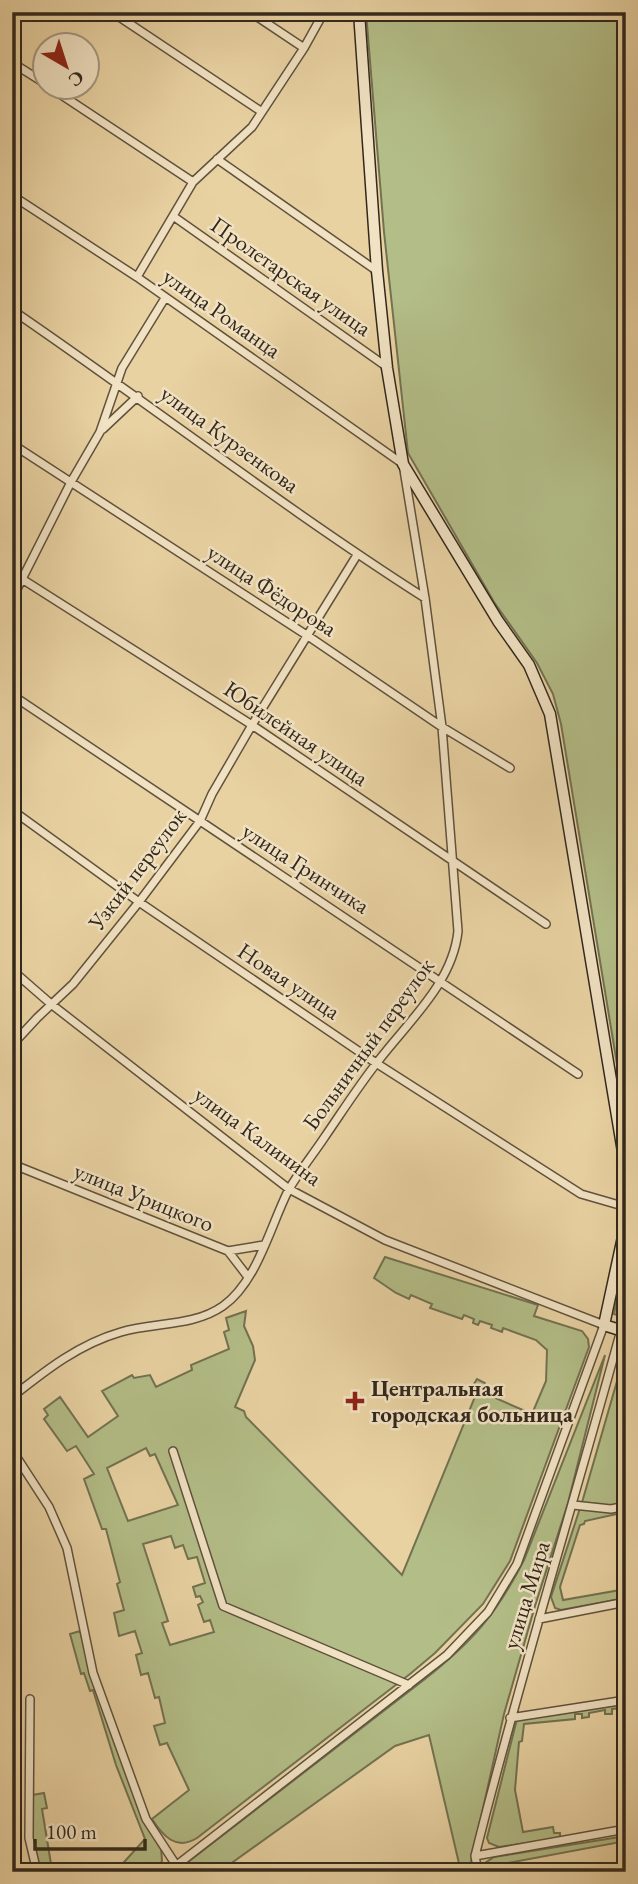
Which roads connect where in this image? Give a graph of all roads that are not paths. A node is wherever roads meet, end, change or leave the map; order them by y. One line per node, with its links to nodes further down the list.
1 (112, 12): 9 (street)
2 (250, 12): 5 (street)
3 (324, 12): 5 (street)
4 (359, 12): 14 (street)
5 (304, 48): 9 (street)
6 (12, 65): 7 (street)
7 (32, 75)
8 (72, 102): 11 (street)
9 (262, 112): 10 (street)
10 (217, 159): 11 (street); 14 (street)
11 (193, 182): 13 (street)
12 (16, 198): 15 (street, улица Романца)
13 (173, 216): 15 (street); 18 (street, Пролетарская улица)
14 (377, 271): 18 (street)
15 (137, 277): 16 (street, улица Романца)
16 (165, 298): 19 (street); 23 (street, улица Романца)
17 (12, 310): 19 (street, улица Курзенкова)
18 (387, 368): 23 (street)
19 (117, 382): 20 (street, улица Курзенкова); 21 (street)
20 (138, 396): 21 (street); 25 (street, улица Курзенкова)
21 (100, 432): 24 (street)
22 (12, 444): 24 (street, улица Фёдорова)
23 (403, 464): 27 (street, Больничный переулок); 45 (street)
24 (71, 482): 26 (street); 29 (street, улица Фёдорова)
25 (357, 555): 27 (street, улица Курзенкова); 29 (street, Узкий переулок)
26 (22, 579): 28 (street); 31 (street, Юбилейная улица)
27 (425, 598): 32 (street, Больничный переулок)
28 (12, 599)
29 (308, 636): 31 (street, Узкий переулок); 32 (street, улица Фёдорова)
30 (12, 695): 35 (street, улица Гринчика)
31 (252, 725): 35 (street, Узкий переулок); 36 (street, Юбилейная улица)
32 (442, 727): 33 (street, улица Фёдорова); 36 (street, Больничный переулок)
33 (510, 768)
34 (12, 810): 37 (street, Новая улица)
35 (200, 821): 37 (street, Узкий переулок); 40 (street, улица Гринчика)
36 (453, 863): 38 (street, Юбилейная улица); 40 (street, Больничный переулок)
37 (139, 902): 41 (street, Узкий переулок); 43 (street, Новая улица)
38 (546, 924)
39 (12, 970): 41 (street, улица Калинина)
40 (442, 981): 43 (street, Больничный переулок); 44 (street, улица Гринчика)
41 (51, 1004): 42 (street, Узкий переулок); 48 (street, улица Калинина)
42 (12, 1045)
43 (376, 1063): 48 (street, Больничный переулок); 49 (street, Новая улица)
44 (578, 1074)
45 (622, 1128): 47 (street)
46 (12, 1164): 52 (street, улица Урицкого)
47 (626, 1170)
48 (289, 1189): 51 (street, Больничный переулок); 54 (street, улица Калинина)
49 (626, 1207)
50 (626, 1223): 54 (street)
51 (264, 1245): 52 (street, улица Урицкого); 53 (street, Больничный переулок)
52 (228, 1251): 53 (street)
53 (248, 1277): 56 (street, Больничный переулок)
54 (604, 1325): 55 (street, улица Калинина); 63 (street)
55 (623, 1331): 59 (street, улица Мира)
56 (12, 1397)
57 (12, 1450): 69 (street)
58 (173, 1451): 63 (street)
59 (573, 1505): 60 (street); 62 (street, улица Мира)
60 (626, 1506)
61 (626, 1602): 62 (street)
62 (539, 1619): 66 (street, улица Мира)
63 (409, 1685): 69 (street)
64 (30, 1699): 70 (street)
65 (626, 1700): 66 (street)
66 (510, 1718): 68 (street, улица Мира)
67 (626, 1829): 68 (street)
68 (475, 1856): 72 (street, улица Мира)
69 (176, 1865): 71 (street)
70 (37, 1872)
71 (167, 1872)
72 (478, 1872)

